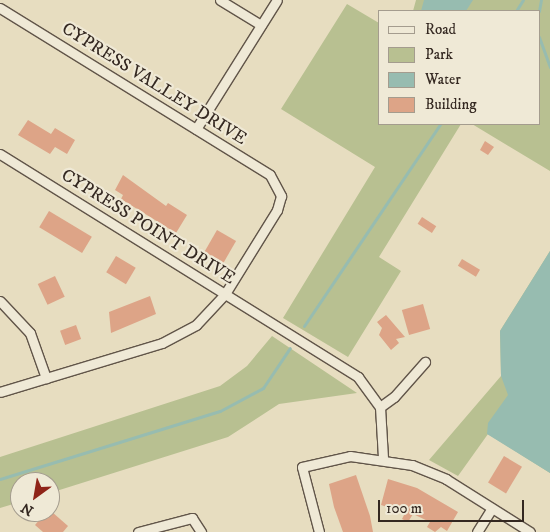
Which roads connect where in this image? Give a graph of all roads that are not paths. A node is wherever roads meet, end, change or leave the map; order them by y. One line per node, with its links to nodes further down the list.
1 (220, 0): 4 (street)
2 (276, 0): 4 (street)
3 (0, 8): 5 (street, CYPRESS VALLEY DRIVE)
4 (261, 25): 5 (street)
5 (196, 129): 7 (street, CYPRESS VALLEY DRIVE)
6 (0, 154): 7 (street, CYPRESS POINT DRIVE)
7 (225, 294): 10 (street); 12 (street, CYPRESS POINT DRIVE)
8 (0, 301): 10 (street)
9 (425, 362): 12 (street)
10 (46, 378): 11 (street)
11 (0, 392)
12 (380, 407): 13 (street)
13 (383, 458): 14 (street); 17 (street)
14 (492, 508): 18 (street); 19 (street)
15 (138, 532): 16 (street)
16 (201, 532)
17 (319, 532)
18 (478, 532)
19 (530, 532)

